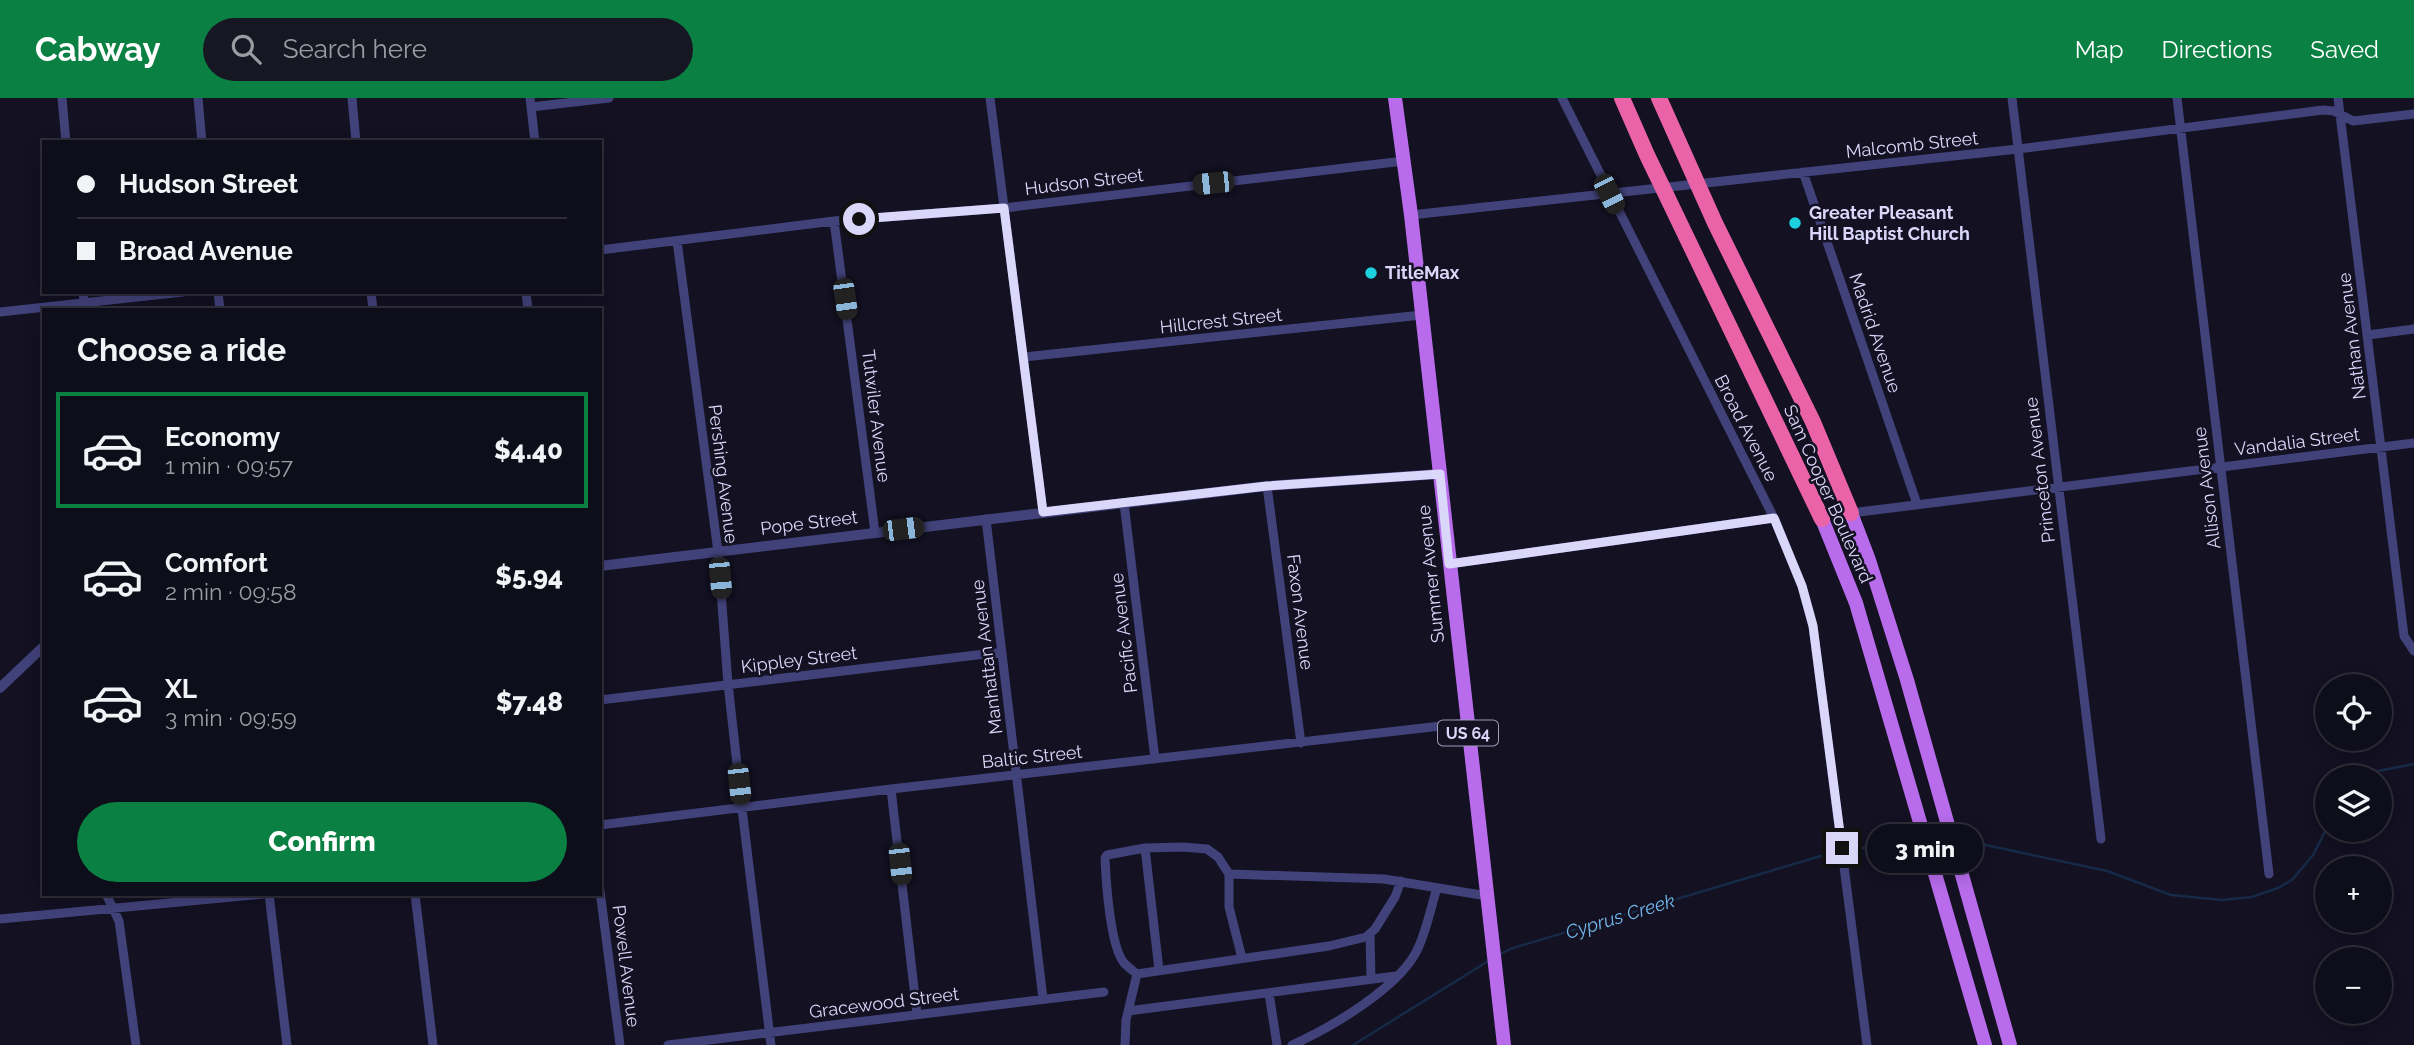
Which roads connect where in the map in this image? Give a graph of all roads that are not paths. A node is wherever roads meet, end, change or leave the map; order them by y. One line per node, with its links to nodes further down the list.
1 (62, 98): 17 (street)
2 (198, 98): 18 (street)
3 (352, 98): 19 (street)
4 (609, 98): 13 (street)
5 (990, 98): 25 (street)
6 (1395, 98): 22 (main road, Summer Avenue / US 64)
7 (1562, 98): 24 (street, Broad Avenue)
8 (1622, 98): 51 (highway, Sam Cooper Boulevard)
9 (1659, 98): 48 (highway, Sam Cooper Boulevard)
10 (2012, 98): 21 (street, Princeton Avenue)
11 (2177, 98): 16 (street, Allison Avenue)
12 (2338, 98): 14 (street, Nathan Avenue)
13 (531, 103): 20 (street)
14 (2339, 114): 15 (street, Malcomb Street); 16 (street, Malcomb Street); 37 (street, Nathan Avenue)
15 (2414, 114)
16 (2181, 129): 21 (street, Malcomb Street); 41 (street, Allison Avenue)
17 (66, 140)
18 (202, 140)
19 (356, 140)
20 (536, 140)
21 (2018, 149): 23 (street, Malcomb Street); 44 (street, Princeton Avenue)
22 (1404, 161): 25 (street, Hudson Street); 26 (main road, Summer Avenue / US 64)
23 (1804, 172): 24 (street, Malcomb Street); 46 (street, Madrid Avenue)
24 (1609, 194): 26 (street, Malcomb Street); 49 (street, Broad Avenue)
25 (1004, 208): 27 (street, Hudson Street); 38 (street)
26 (1411, 215): 35 (main road, Summer Avenue / US 64)
27 (834, 221): 28 (street, Hudson Street); 52 (street, Tutwiler Avenue)
28 (677, 241): 29 (street, Hudson Street); 53 (street, Pershing Avenue)
29 (602, 250)
30 (169, 294): 31 (street)
31 (84, 306): 32 (street)
32 (56, 308)
33 (42, 309): 34 (street)
34 (0, 312)
35 (1422, 315): 38 (street, Hillcrest Street); 42 (main road, Summer Avenue / US 64)
36 (2414, 330): 37 (street)
37 (2368, 335): 40 (street, Nathan Avenue)
38 (1024, 357): 47 (street)
39 (2414, 443): 40 (street, Vandalia Street)
40 (2381, 447): 41 (street, Vandalia Street); 57 (street, Nathan Avenue)
41 (2220, 467): 44 (street, Vandalia Street); 72 (street, Allison Avenue)
42 (1440, 474): 43 (street, Pope Street); 54 (main road, Summer Avenue / US 64)
43 (1267, 486): 45 (street, Pope Street); 63 (street, Faxon Avenue)
44 (2058, 487): 46 (street, Vandalia Street); 69 (street, Princeton Avenue)
45 (1124, 503): 47 (street, Pope Street); 64 (street, Pacific Avenue)
46 (1917, 504): 48 (street, Vandalia Street)
47 (1043, 512): 50 (street, Pope Street)
48 (1851, 513): 107 (main road, Sam Cooper Boulevard)
49 (1774, 518): 54 (street); 105 (street, Broad Avenue)
50 (986, 519): 52 (street, Pope Street); 58 (street, Manhattan Avenue)
51 (1822, 519): 106 (main road, Sam Cooper Boulevard)
52 (875, 532): 53 (street, Pope Street)
53 (718, 552): 55 (street, Pope Street); 59 (street, Pershing Avenue)
54 (1449, 564): 62 (main road, Summer Avenue / US 64)
55 (602, 566)
56 (42, 648): 60 (street)
57 (2414, 650)
58 (1002, 652): 59 (street, Kippley Street); 65 (street, Manhattan Avenue)
59 (728, 684): 61 (street, Kippley Street); 67 (street, Pershing Avenue)
60 (0, 688)
61 (602, 700)
62 (1467, 723): 63 (street, Baltic Street); 80 (main road, Summer Avenue / US 64)
63 (1301, 743): 64 (street, Baltic Street)
64 (1156, 759): 65 (street, Baltic Street)
65 (1017, 775): 66 (street, Baltic Street); 91 (street, Manhattan Avenue)
66 (891, 789): 67 (street, Baltic Street); 93 (street)
67 (742, 809): 68 (street, Baltic Street); 94 (street, Pershing Avenue)
68 (602, 825)
69 (2101, 839)
70 (1145, 848): 71 (street); 85 (street); 86 (street)
71 (1229, 874): 73 (street); 84 (street)
72 (2269, 874)
73 (1401, 881): 74 (street); 83 (street)
74 (1437, 888): 80 (street); 87 (street)
75 (107, 896): 81 (street)
76 (243, 896): 81 (street)
77 (269, 896): 96 (street)
78 (415, 896): 97 (street)
79 (601, 896): 98 (street, Powell Avenue)
80 (1487, 896): 104 (main road, Summer Avenue / US 64)
81 (115, 909): 82 (street); 95 (street)
82 (0, 919)
83 (1370, 934): 84 (street); 88 (street)
84 (1242, 958): 85 (street)
85 (1159, 970): 86 (street)
86 (1137, 974): 92 (street)
87 (1396, 976): 88 (street); 103 (street)
88 (1371, 979): 90 (street)
89 (1104, 992): 91 (street, Gracewood Street)
90 (1269, 993): 92 (street); 102 (street)
91 (1043, 999): 93 (street, Gracewood Street)
92 (1128, 1011): 101 (street)
93 (917, 1014): 94 (street, Gracewood Street)
94 (770, 1033): 99 (street, Gracewood Street); 100 (street, Pershing Avenue)
95 (136, 1045)
96 (287, 1045)
97 (433, 1045)
98 (620, 1045)
99 (668, 1045)
100 (771, 1045)
101 (1125, 1045)
102 (1277, 1045)
103 (1292, 1045)
104 (1504, 1045)
105 (1867, 1045)
106 (1985, 1045)
107 (2010, 1045)

